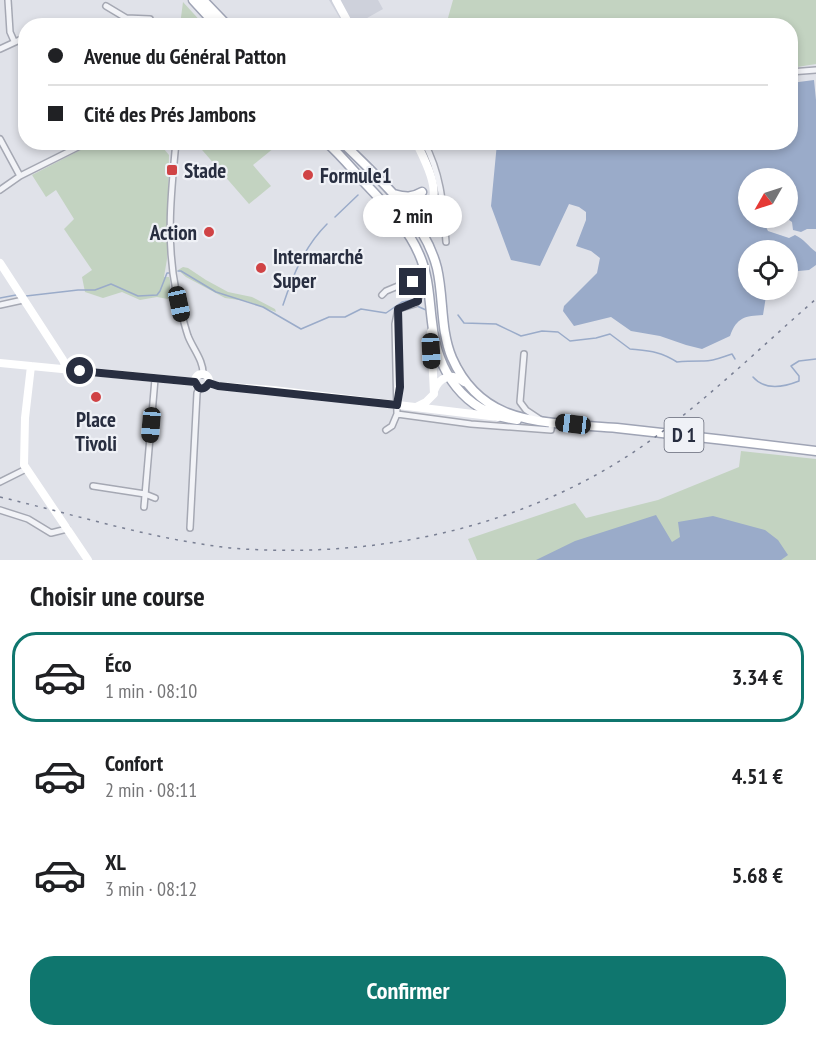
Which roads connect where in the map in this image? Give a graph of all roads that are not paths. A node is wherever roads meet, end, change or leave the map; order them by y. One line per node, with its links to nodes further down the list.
1 (8, 0): 11 (street)
2 (193, 0): 7 (main road)
3 (203, 0): 8 (main road)
4 (336, 0): 9 (main road)
5 (106, 6): 6 (street)
6 (126, 18)
7 (210, 18)
8 (220, 18)
9 (346, 18)
10 (18, 40): 11 (street)
11 (14, 42): 12 (street)
12 (0, 49)
13 (816, 70): 14 (street)
14 (798, 71)
15 (0, 139): 23 (street)
16 (72, 150): 23 (street)
17 (175, 150): 38 (street)
18 (333, 150): 33 (main road, D 1)
19 (350, 150): 26 (main road, D 1)
20 (420, 150): 22 (main road)
21 (428, 150): 28 (street)
22 (425, 160): 25 (main road); 27 (main road)
23 (20, 176): 24 (street)
24 (0, 190)
25 (422, 192): 26 (main road)
26 (393, 193): 27 (main road, D 1)
27 (418, 227): 43 (main road, D 1)
28 (446, 242)
29 (0, 263): 31 (main road)
30 (382, 295): 46 (street)
31 (23, 300): 32 (street); 37 (main road)
32 (0, 305)
33 (432, 322): 39 (main road, D 1); 44 (main road)
34 (524, 354): 52 (street)
35 (0, 363): 36 (main road)
36 (31, 366): 37 (main road); 56 (main road)
37 (67, 370): 40 (main road)
38 (203, 375): 41 (main road); 42 (main road)
39 (449, 377): 43 (main road); 44 (main road); 45 (main road, D 1)
40 (155, 379): 42 (main road); 59 (street)
41 (209, 383): 42 (main road); 46 (main road)
42 (197, 385): 64 (street)
43 (467, 385): 45 (main road); 52 (main road, D 1)
44 (434, 392): 47 (main road); 48 (main road)
45 (469, 400): 49 (main road); 51 (main road, D 1)
46 (397, 405): 47 (main road); 50 (street)
47 (416, 407): 48 (main road)
48 (446, 412): 49 (main road)
49 (456, 412): 51 (main road)
50 (397, 414): 53 (street); 54 (street)
51 (498, 417): 52 (main road, D 1)
52 (541, 420): 53 (main road, D 1)
53 (552, 421): 55 (main road, D 1)
54 (386, 430)
55 (816, 451)
56 (26, 469): 57 (street); 63 (main road)
57 (0, 482)
58 (93, 486): 59 (street)
59 (145, 494): 60 (street); 61 (street)
60 (155, 498)
61 (144, 507)
62 (0, 510): 63 (street)
63 (67, 528): 65 (main road)
64 (190, 528)
65 (88, 560)

